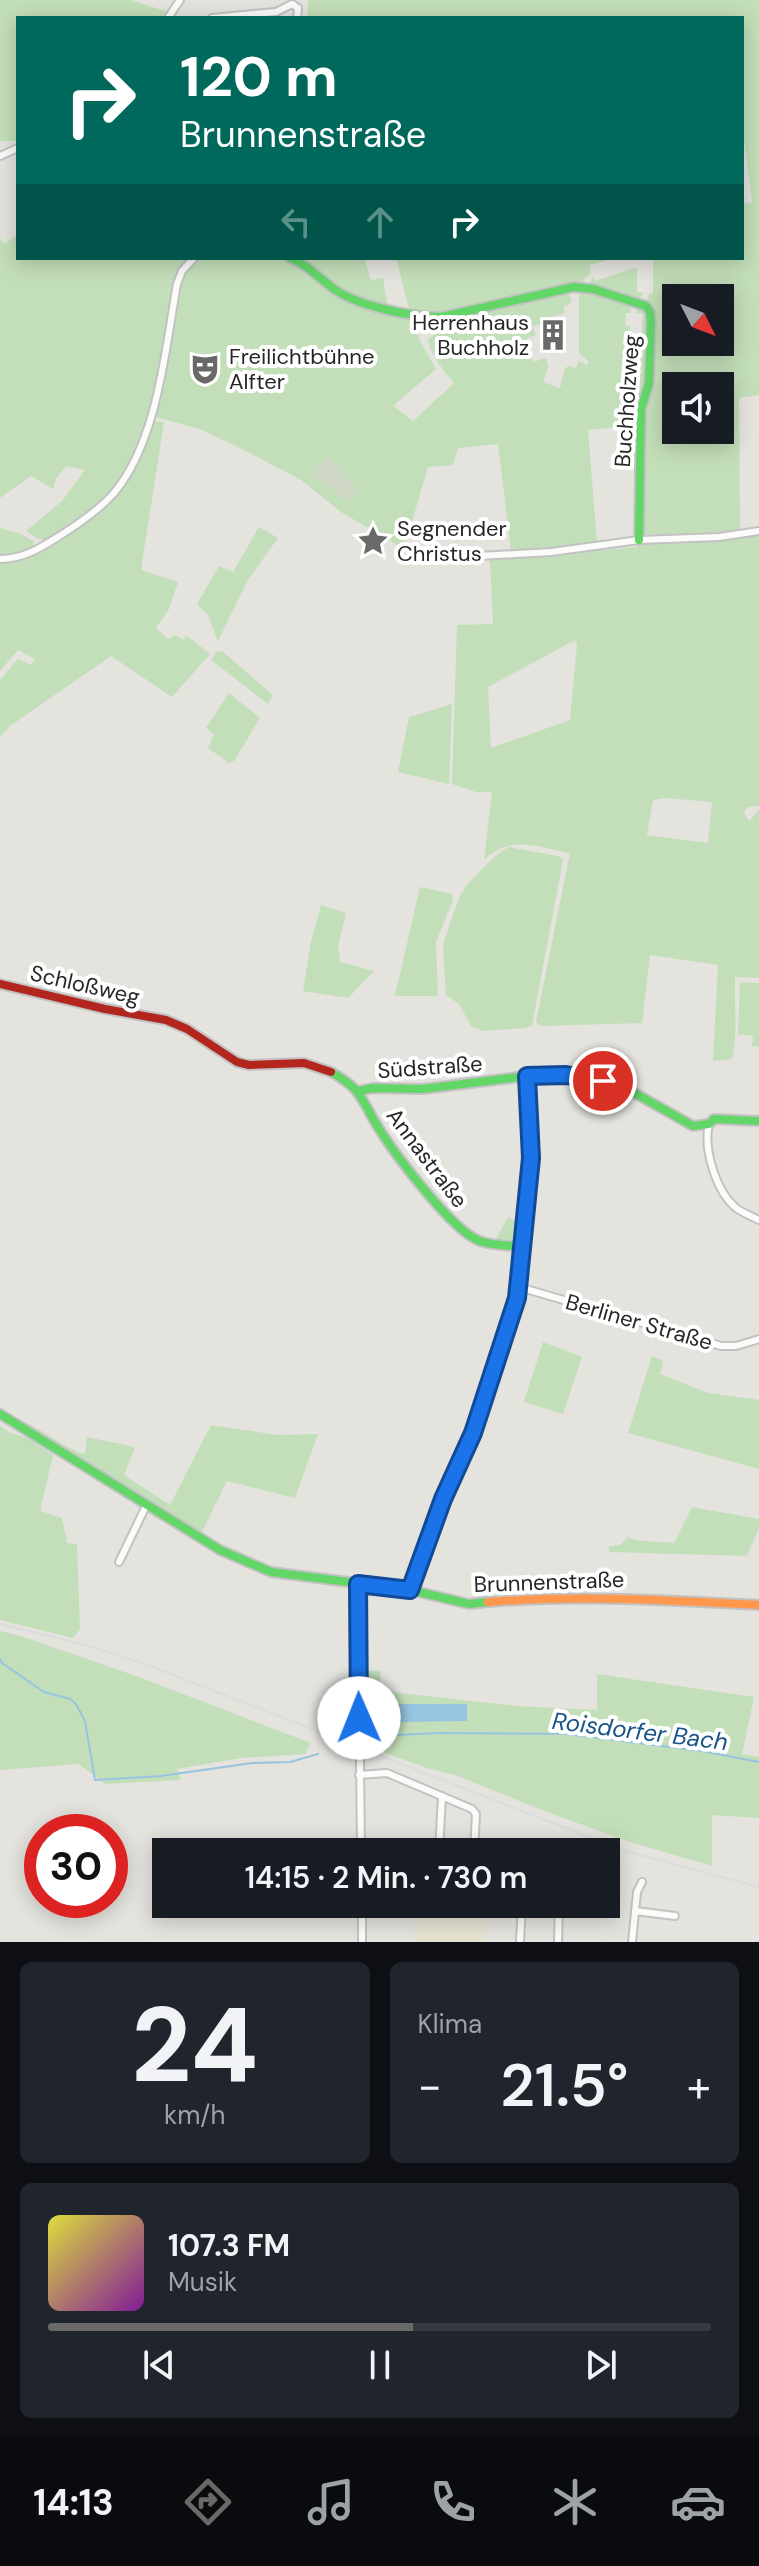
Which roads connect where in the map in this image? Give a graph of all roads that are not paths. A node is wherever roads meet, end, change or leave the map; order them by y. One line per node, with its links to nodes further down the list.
1 (276, 12): 2 (street); 3 (street); 4 (street)
2 (233, 16)
3 (283, 16)
4 (297, 16)
5 (192, 260): 10 (street)
6 (296, 260): 8 (street, Buchholzweg)
7 (759, 531): 8 (street)
8 (639, 540): 9 (street)
9 (461, 557)
10 (0, 559)
11 (0, 984): 12 (street, Schloßweg)
12 (163, 1020): 14 (street, Südstraße)
13 (527, 1076): 14 (street, Südstraße); 17 (street, Südstraße); 20 (street)
14 (359, 1091): 20 (street, Annastraße)
15 (759, 1121): 16 (street)
16 (709, 1124): 17 (street); 18 (street)
17 (693, 1126): 18 (street)
18 (706, 1141): 19 (street)
19 (759, 1220)
20 (523, 1247): 21 (street)
21 (519, 1287): 22 (street, Berliner Straße); 27 (street)
22 (759, 1339)
23 (0, 1414): 24 (street, Brunnenstraße)
24 (146, 1506): 25 (street); 26 (street, Brunnenstraße)
25 (119, 1562)
26 (358, 1584): 27 (street, Brunnenstraße); 29 (street)
27 (410, 1590): 28 (street, Brunnenstraße)
28 (759, 1605)
29 (359, 1775): 30 (street); 31 (street)
30 (442, 1796): 32 (street); 33 (street)
31 (361, 1838)
32 (440, 1838)
33 (475, 1838)
34 (642, 1882): 35 (street)
35 (635, 1911): 36 (street); 43 (street)
36 (675, 1916)
37 (362, 1918): 40 (street)
38 (521, 1918): 41 (street)
39 (559, 1918): 42 (street)
40 (362, 1942)
41 (520, 1942)
42 (558, 1942)
43 (632, 1942)

